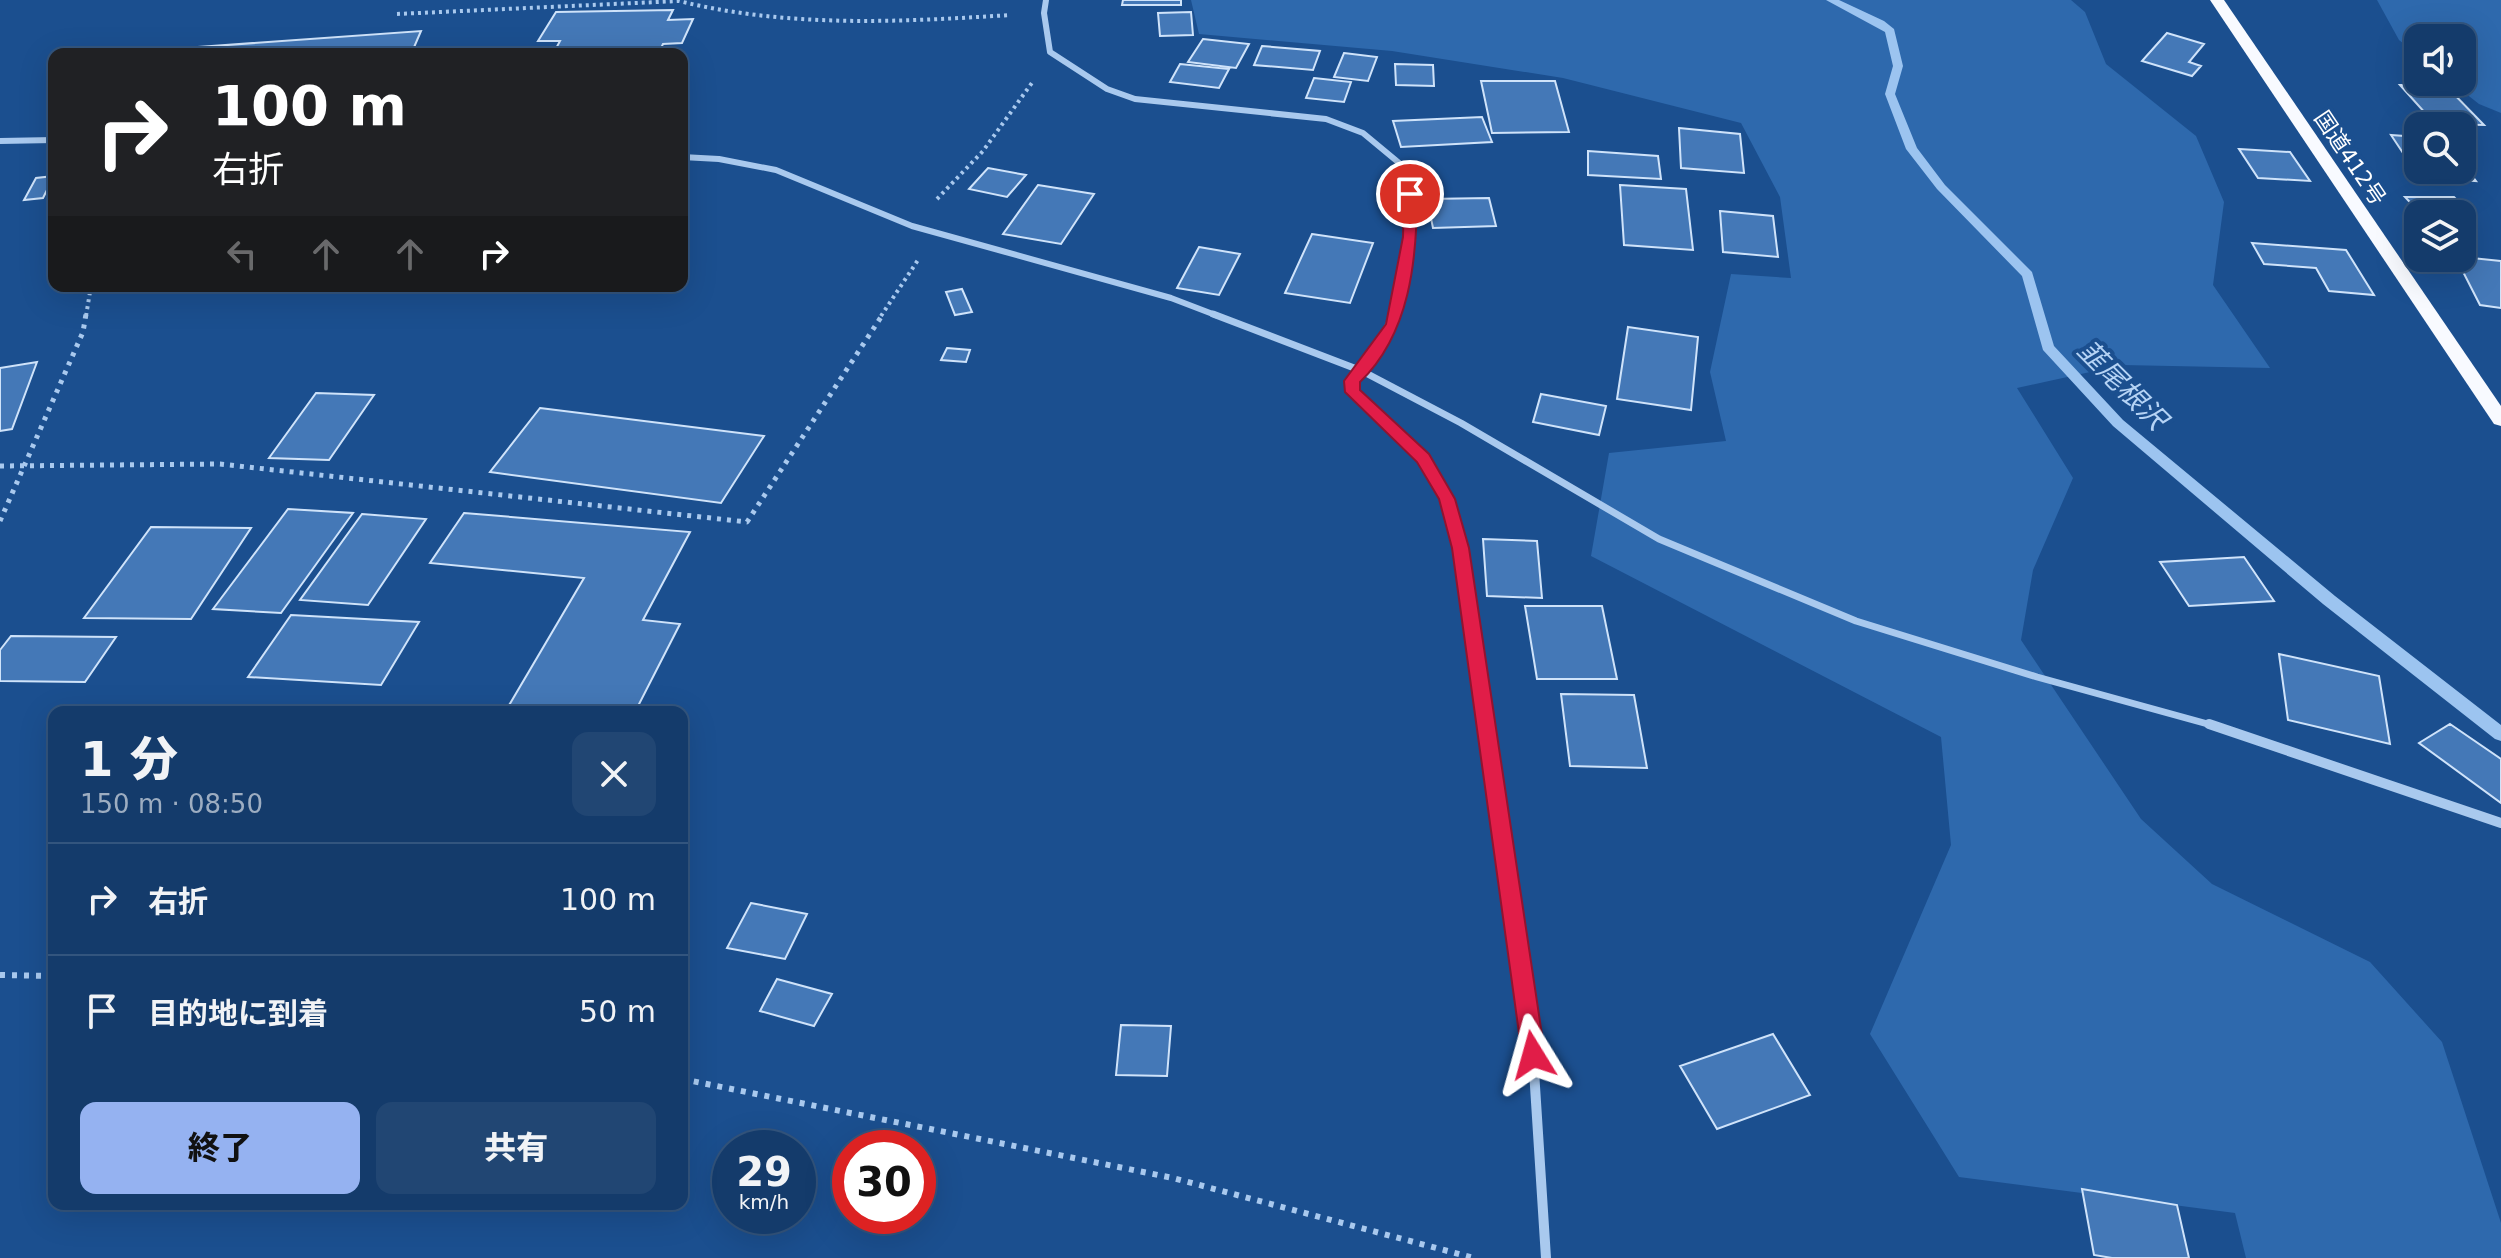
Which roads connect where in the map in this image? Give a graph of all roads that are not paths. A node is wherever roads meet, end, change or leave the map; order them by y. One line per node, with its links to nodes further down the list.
1 (1046, 0): 6 (street)
2 (2217, 0): 7 (highway, 国道412号)
3 (48, 140): 4 (street)
4 (0, 141)
5 (688, 157): 6 (street)
6 (1362, 371): 8 (street); 9 (street)
7 (2501, 420)
8 (2501, 823)
9 (1546, 1258)

